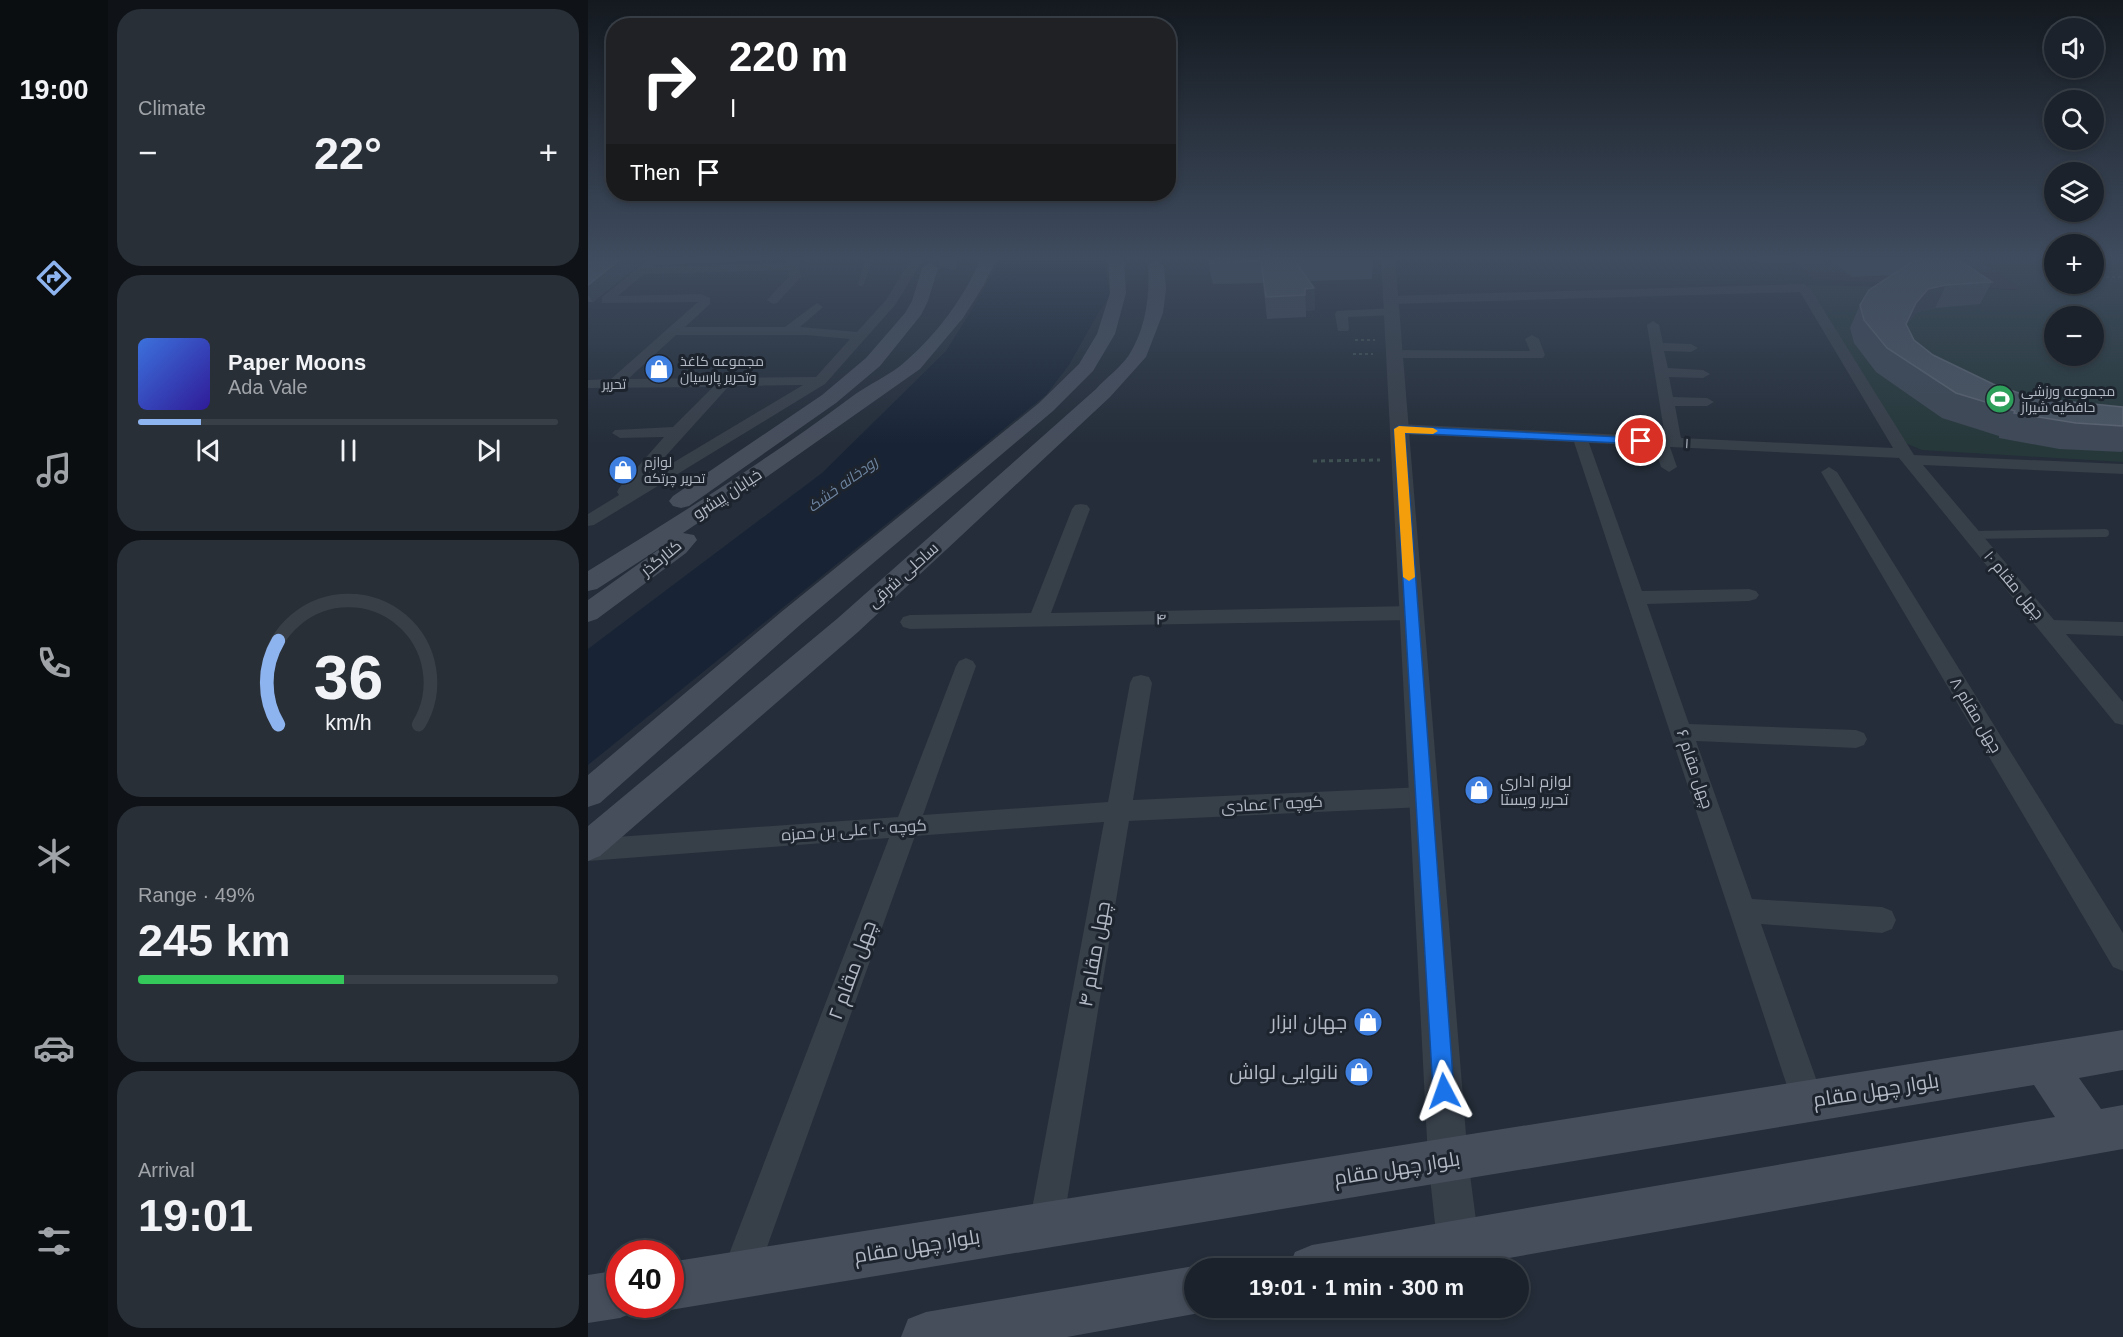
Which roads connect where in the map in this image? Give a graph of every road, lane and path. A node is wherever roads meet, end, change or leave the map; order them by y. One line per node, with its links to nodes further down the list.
1 (684, 320): 14 (street)
2 (801, 320): 15 (street)
3 (874, 320): 16 (street)
4 (908, 320): 47 (main road)
5 (925, 320): 27 (main road)
6 (951, 320): 27 (main road)
7 (1110, 320): 62 (main road)
8 (1152, 320): 66 (main road, ساحلی شرقی)
9 (1342, 320): 13 (street)
10 (1392, 320): 20 (street)
11 (1824, 320): 35 (street, چهل مقام ۱۰)
12 (1653, 325): 18 (street)
13 (1343, 328)
14 (672, 331): 15 (street); 26 (street)
15 (788, 332): 16 (street)
16 (859, 336): 23 (street)
17 (1532, 339): 20 (street)
18 (1656, 347): 19 (street); 21 (street)
19 (1691, 348)
20 (1394, 354): 30 (street)
21 (1661, 372): 22 (street); 28 (street)
22 (1703, 374)
23 (820, 381): 24 (street, تحریر); 42 (street)
24 (725, 382): 26 (street, تحریر); 31 (street)
25 (588, 384): 26 (street, تحریر)
26 (615, 384)
27 (862, 399): 41 (main road, خیابان پیشرو)
28 (1667, 401): 29 (street); 34 (street)
29 (1707, 402)
30 (1399, 429): 33 (street, ۱); 36 (street)
31 (677, 432): 32 (street); 42 (street)
32 (620, 433)
33 (1580, 438): 34 (street, ۱); 50 (street, چهل مقام ۶)
34 (1667, 442): 35 (street, ۱); 38 (street)
35 (1907, 456): 39 (street, ۱); 46 (street, چهل مقام ۱۰)
36 (1401, 459): 37 (path); 52 (street)
37 (1314, 461)
38 (1669, 467)
39 (2123, 469)
40 (1829, 472): 69 (street, چهل مقام ۸)
41 (727, 494): 48 (main road, خیابان پیشرو); 51 (main road, کنارگذر)
42 (613, 506): 44 (street)
43 (1082, 508): 53 (street)
44 (588, 521)
45 (2105, 533): 46 (lane)
46 (1972, 535): 55 (street, چهل مقام ۱۰)
47 (588, 561)
48 (588, 583)
49 (1749, 596): 50 (street)
50 (1636, 598): 60 (street, چهل مقام ۶)
51 (588, 613)
52 (1412, 613): 53 (street, ۴); 63 (street)
53 (1038, 621): 54 (street, ۴)
54 (910, 622)
55 (2049, 627): 56 (street); 59 (street, چهل مقام ۱۰)
56 (2123, 629)
57 (966, 666): 65 (street, چهل مقام ۲)
58 (1141, 683): 64 (street, چهل مقام ۴)
59 (2123, 717)
60 (1682, 732): 61 (street); 67 (street, چهل مقام ۶)
61 (1856, 739)
62 (588, 794)
63 (1424, 797): 64 (street, کوچه ۲ عمادی); 74 (street)
64 (1119, 811): 65 (street, کوچه ۲۰ علی بن حمزه); 75 (street, چهل مقام ۴)
65 (906, 826): 66 (street, کوچه ۲۰ علی بن حمزه); 78 (street, چهل مقام ۲)
66 (588, 848)
67 (1743, 911): 68 (street); 72 (street, چهل مقام ۶)
68 (1882, 920)
69 (2123, 958)
70 (2123, 1050): 71 (main road, بلوار چهل مقام)
71 (2043, 1063): 72 (main road, بلوار چهل مقام); 73 (main road)
72 (1808, 1101): 74 (main road, بلوار چهل مقام)
73 (2107, 1130): 76 (main road)
74 (1448, 1159): 75 (main road, بلوار چهل مقام); 76 (street)
75 (1046, 1225): 78 (main road, بلوار چهل مقام)
76 (1458, 1243): 77 (main road)
77 (1374, 1258)
78 (739, 1275): 79 (main road, بلوار چهل مقام)
79 (684, 1284)
80 (1184, 1292): 83 (main road)
81 (606, 1296): 82 (main road)
82 (588, 1299)
83 (926, 1337)

